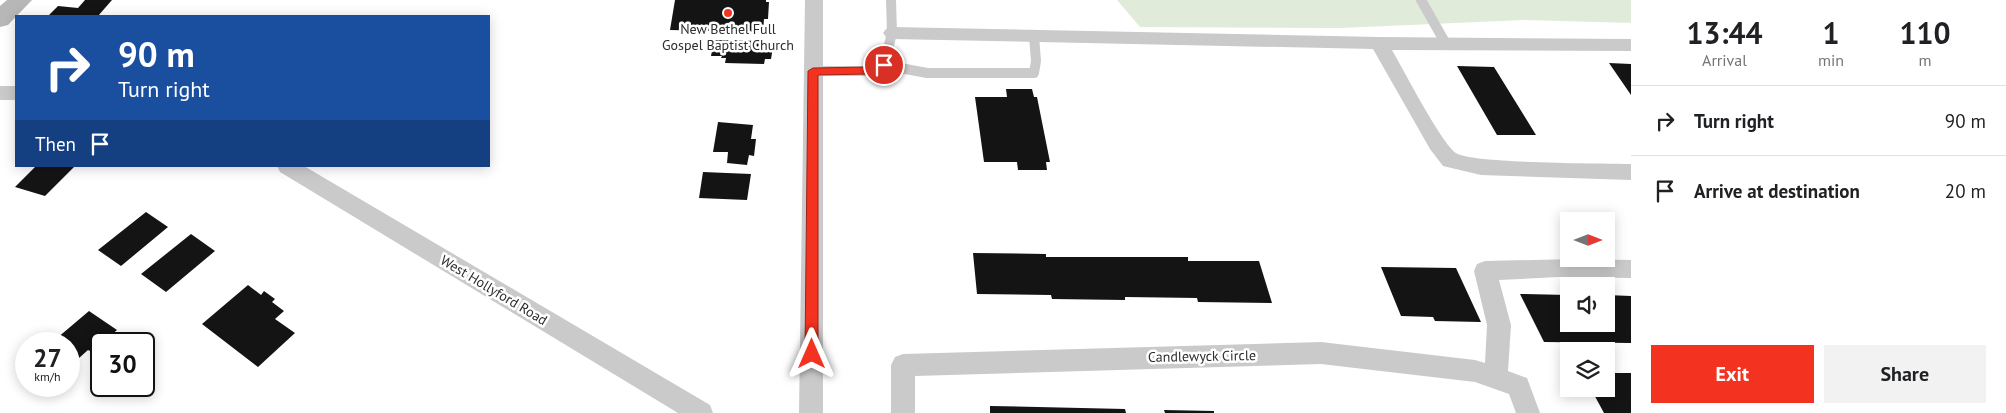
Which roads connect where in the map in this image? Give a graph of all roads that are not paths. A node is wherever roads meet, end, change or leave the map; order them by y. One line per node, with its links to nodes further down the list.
1 (21, 0): 5 (main road)
2 (814, 0): 12 (street)
3 (891, 0): 6 (lane)
4 (1421, 0): 9 (lane)
5 (0, 19)
6 (892, 33): 7 (street); 11 (lane)
7 (1034, 36): 8 (street); 11 (lane)
8 (1379, 43): 9 (street); 16 (street)
9 (1446, 44): 10 (street)
10 (1631, 45)
11 (884, 65): 12 (lane)
12 (813, 71): 20 (street)
13 (0, 93): 14 (street)
14 (15, 93)
15 (289, 167): 19 (street, West Hollyford Road)
16 (1631, 172)
17 (1631, 269): 18 (street)
18 (1496, 379): 21 (street, Candlewyck Circle); 22 (street, Candlewyck Circle)
19 (700, 413)
20 (811, 413)
21 (902, 413)
22 (1528, 413)

